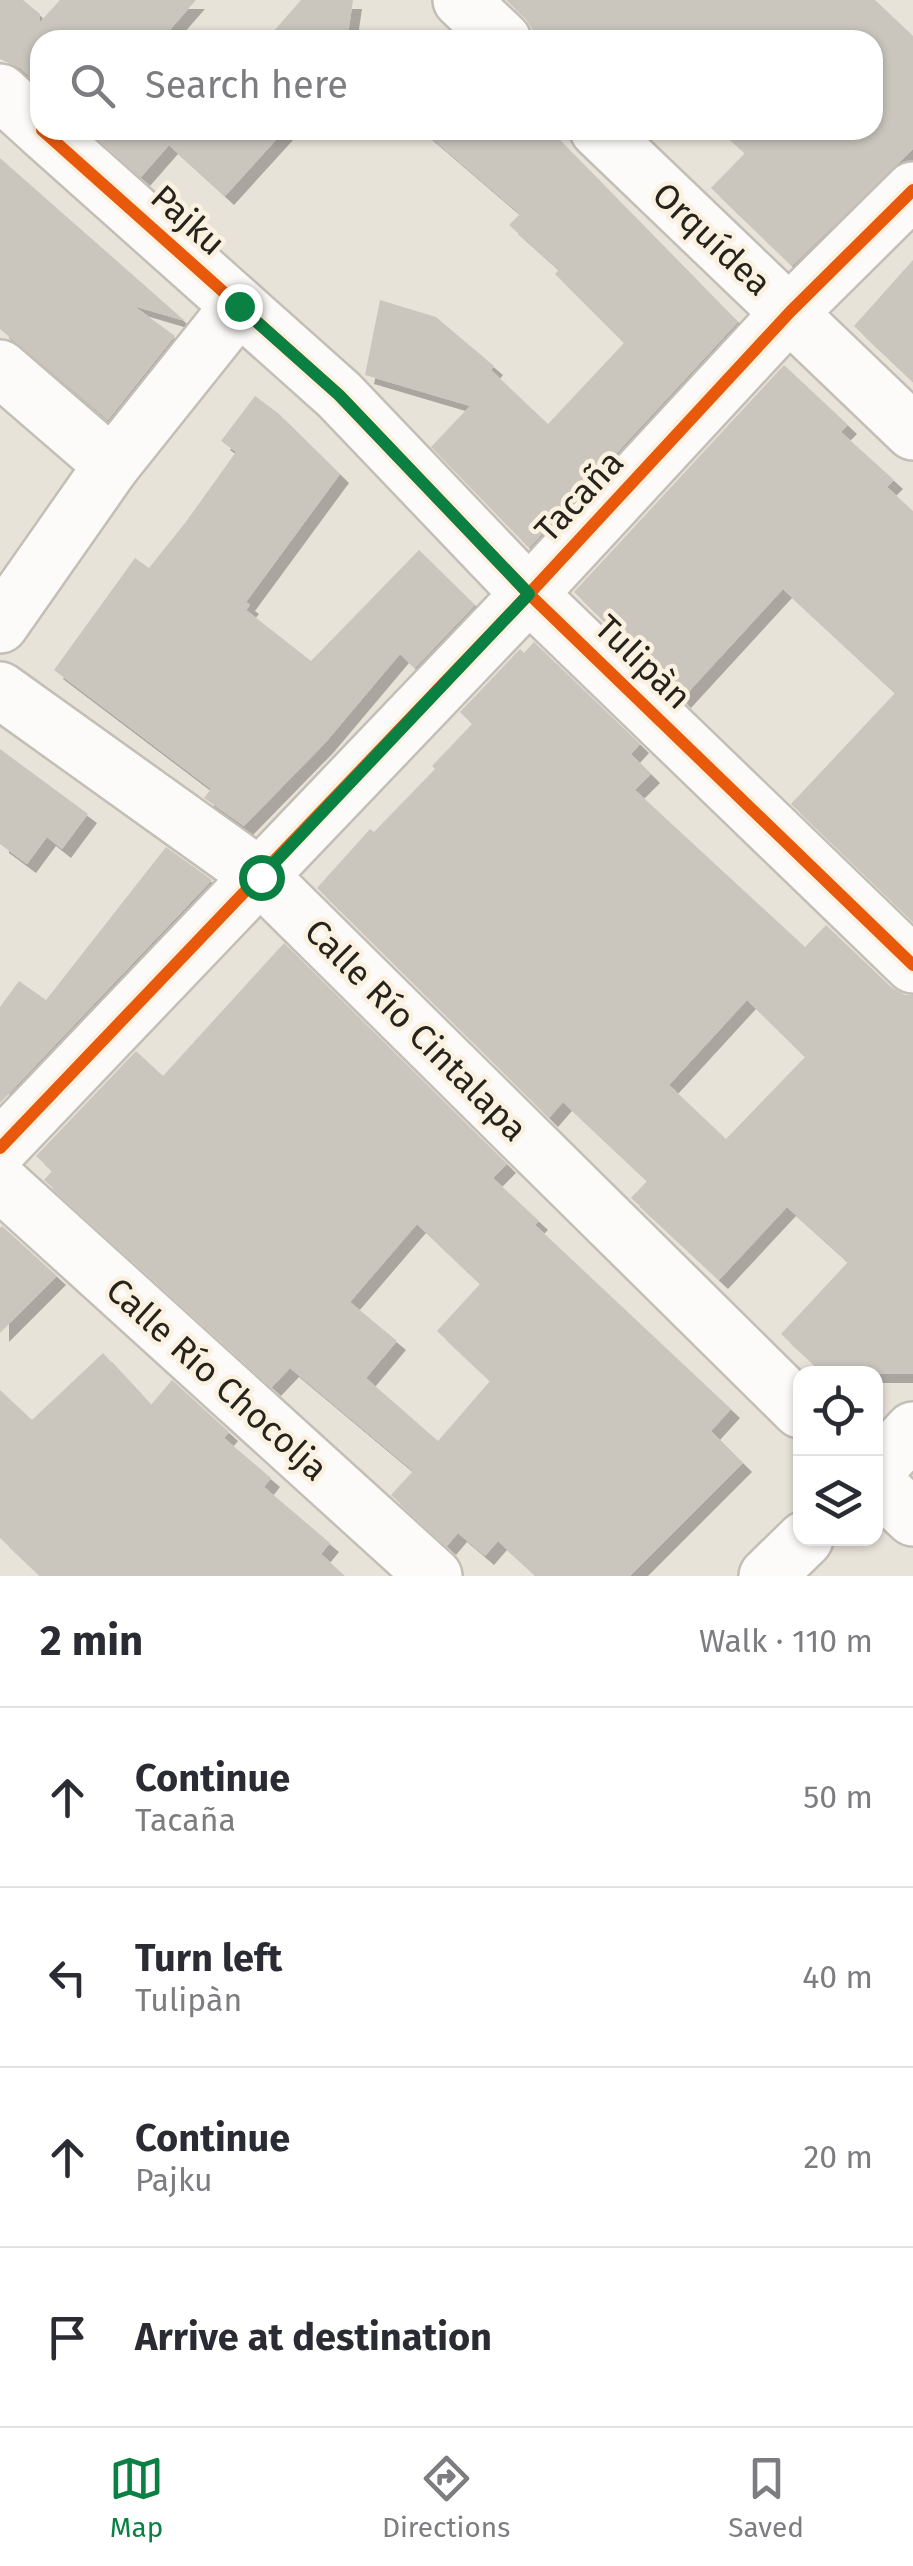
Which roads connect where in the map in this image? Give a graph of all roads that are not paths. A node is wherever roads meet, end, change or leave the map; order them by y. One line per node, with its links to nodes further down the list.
1 (460, 0): 2 (street)
2 (492, 30)
3 (0, 92): 4 (street, Pajku)
4 (30, 119)
5 (53, 140): 8 (street, Pajku)
6 (609, 140): 9 (street, Orquídea)
7 (913, 190): 9 (street, Tacaña)
8 (239, 306): 11 (street, Pajku); 13 (street)
9 (790, 312): 12 (street, Orquídea); 14 (street, Tacaña)
10 (0, 368): 13 (street)
11 (339, 395): 14 (street, Tulipàn)
12 (913, 432)
13 (112, 465): 15 (street)
14 (529, 594): 17 (street, Tacaña); 18 (street, Tulipàn)
15 (0, 625)
16 (0, 690): 17 (street, Calle Río Cintalapa)
17 (261, 877): 19 (street, Tacaña); 21 (street, Calle Río Cintalapa)
18 (913, 965)
19 (0, 1148)
20 (0, 1182): 27 (street, Calle Río Chocolja)
21 (793, 1403)
22 (913, 1430): 23 (street)
23 (883, 1462)
24 (883, 1490): 25 (street)
25 (913, 1518)
26 (797, 1546): 28 (street)
27 (434, 1576)
28 (766, 1576)

